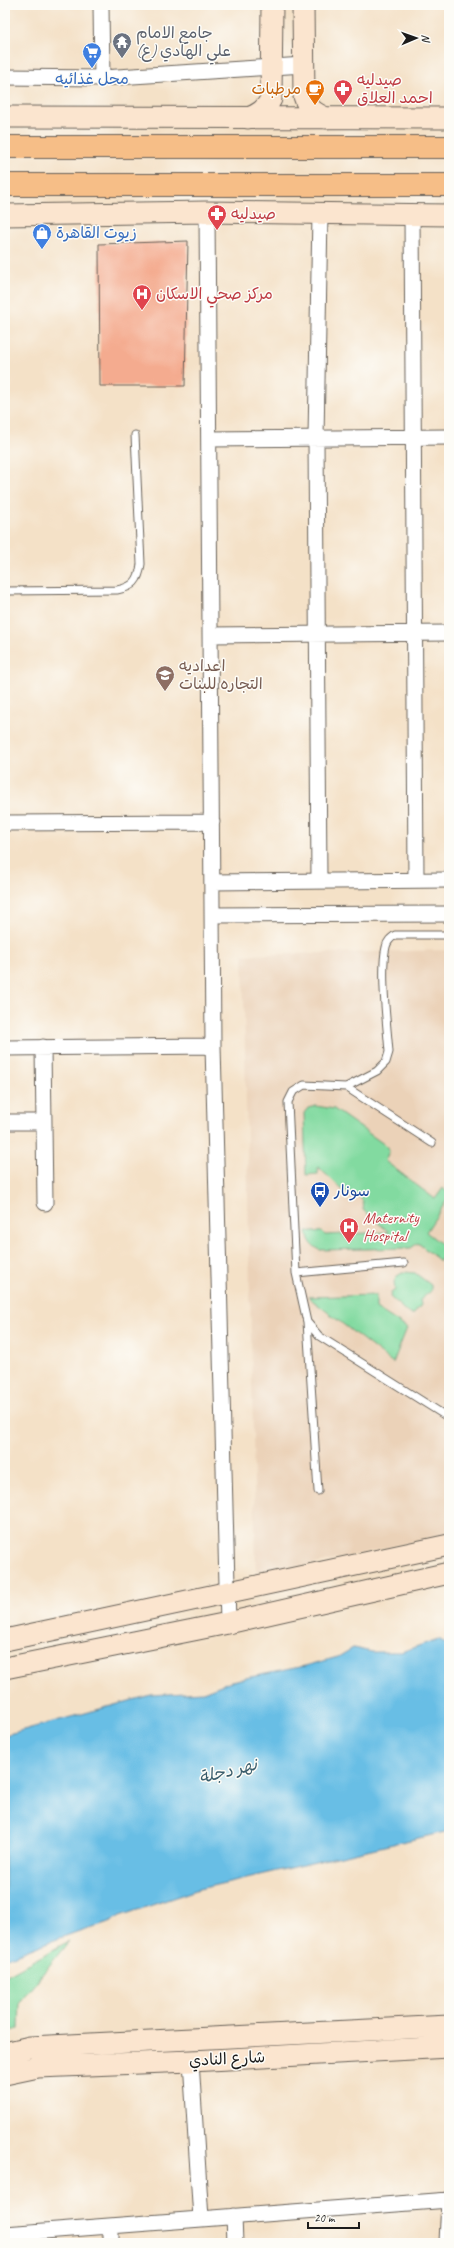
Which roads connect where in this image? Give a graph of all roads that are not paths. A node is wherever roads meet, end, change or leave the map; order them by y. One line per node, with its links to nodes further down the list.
1 (101, 5): 7 (street)
2 (272, 5): 5 (street)
3 (303, 5): 4 (street)
4 (304, 65): 5 (street); 10 (street)
5 (272, 68): 7 (street); 9 (street)
6 (5, 77): 7 (street)
7 (102, 78)
8 (5, 117): 9 (street)
9 (248, 118): 10 (street)
10 (326, 118): 11 (street)
11 (449, 118)
12 (5, 147): 13 (main road)
13 (449, 147)
14 (5, 185): 15 (main road)
15 (449, 185)
16 (207, 212): 17 (street); 19 (street); 25 (street)
17 (320, 214): 18 (street); 23 (street)
18 (412, 214): 20 (street); 24 (street)
19 (5, 215)
20 (449, 215)
21 (135, 435): 26 (lane)
22 (449, 437): 24 (street)
23 (316, 438): 24 (street); 25 (street); 29 (street)
24 (414, 438): 28 (street)
25 (210, 439): 30 (street)
26 (5, 591)
27 (449, 632): 28 (street)
28 (415, 633): 29 (street); 33 (street)
29 (317, 634): 30 (street); 35 (street)
30 (211, 635): 31 (street)
31 (212, 822): 32 (street); 36 (street)
32 (5, 824)
33 (416, 880): 34 (street); 35 (street)
34 (449, 880)
35 (319, 881): 36 (street)
36 (212, 882): 38 (street)
37 (449, 914): 38 (street)
38 (212, 915): 40 (street)
39 (449, 935): 43 (lane)
40 (213, 1046): 41 (street); 55 (street)
41 (43, 1047): 42 (street); 45 (street)
42 (5, 1048)
43 (346, 1087): 46 (lane); 49 (lane)
44 (5, 1122): 45 (street)
45 (44, 1122): 47 (street)
46 (432, 1143)
47 (45, 1203)
48 (404, 1263): 49 (lane)
49 (296, 1273): 50 (lane)
50 (307, 1322): 51 (lane); 52 (lane)
51 (449, 1418)
52 (318, 1492)
53 (449, 1545): 55 (street)
54 (449, 1573): 56 (street)
55 (226, 1593): 56 (street); 57 (street)
56 (228, 1624): 58 (street)
57 (5, 1640)
58 (5, 1668)
59 (449, 2026): 61 (street, شارع النادي)
60 (449, 2047): 62 (street, شارع النادي)
61 (5, 2053)
62 (191, 2061): 63 (street, شارع النادي); 66 (street)
63 (5, 2074)
64 (449, 2200): 65 (street); 71 (street)
65 (234, 2216): 66 (street); 70 (street)
66 (201, 2219): 67 (street)
67 (111, 2226): 68 (street); 69 (street)
68 (5, 2234)
69 (111, 2243)
70 (235, 2243)
71 (447, 2243)

